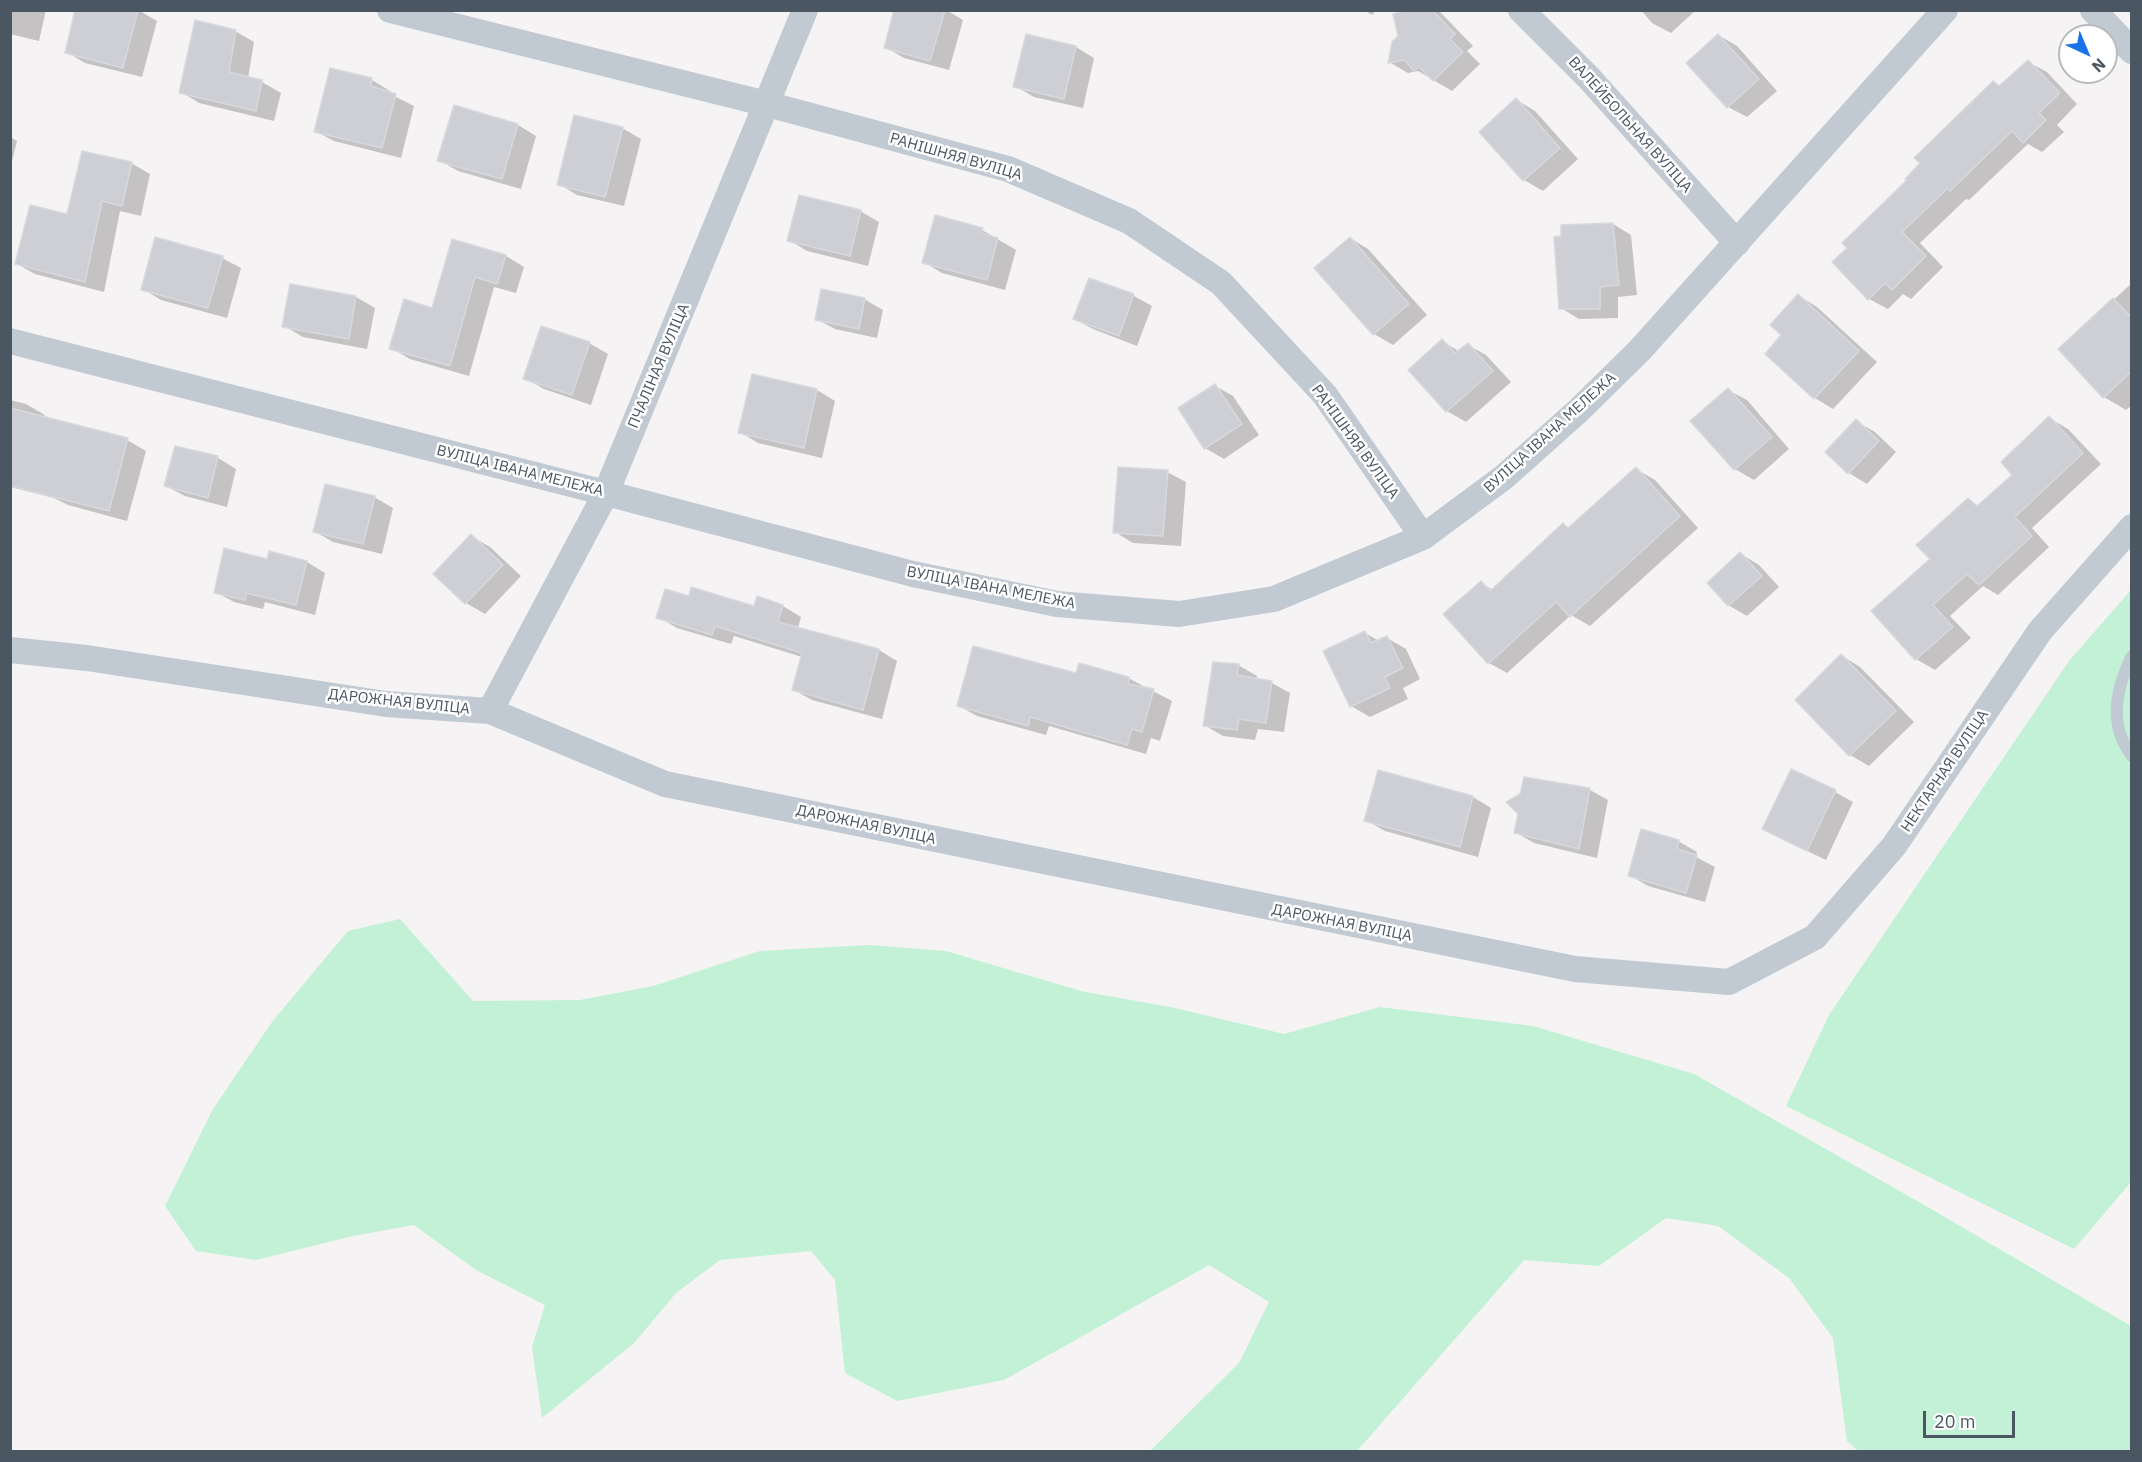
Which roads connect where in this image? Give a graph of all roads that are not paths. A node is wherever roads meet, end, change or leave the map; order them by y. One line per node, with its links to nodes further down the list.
1 (390, 10): 7 (street, РАНІШНЯЯ ВУЛІЦА)
2 (805, 10): 7 (street, ПЧАЛІНАЯ ВУЛІЦА)
3 (1521, 10): 8 (street, ВАЛЕЙБОЛЬНАЯ ВУЛІЦА)
4 (1945, 10): 8 (street, ВУЛІЦА ІВАНА МЕЛЕЖА)
5 (2093, 10): 6 (street)
6 (2132, 51)
7 (767, 104): 10 (street, ПЧАЛІНАЯ ВУЛІЦА); 12 (street, РАНІШНЯЯ ВУЛІЦА)
8 (1737, 243): 12 (street, ВУЛІЦА ІВАНА МЕЛЕЖА)
9 (10, 341): 10 (street, ВУЛІЦА ІВАНА МЕЛЕЖА)
10 (606, 493): 12 (street, ВУЛІЦА ІВАНА МЕЛЕЖА); 15 (street, ПЧАЛІНАЯ ВУЛІЦА)
11 (2132, 527): 17 (street, НЕКТАРНАЯ ВУЛІЦА)
12 (1423, 537)
13 (10, 650): 15 (street, ДАРОЖНАЯ ВУЛІЦА)
14 (2132, 656): 16 (lane)
15 (490, 711): 17 (street, ДАРОЖНАЯ ВУЛІЦА)
16 (2132, 756)
17 (1730, 982)

